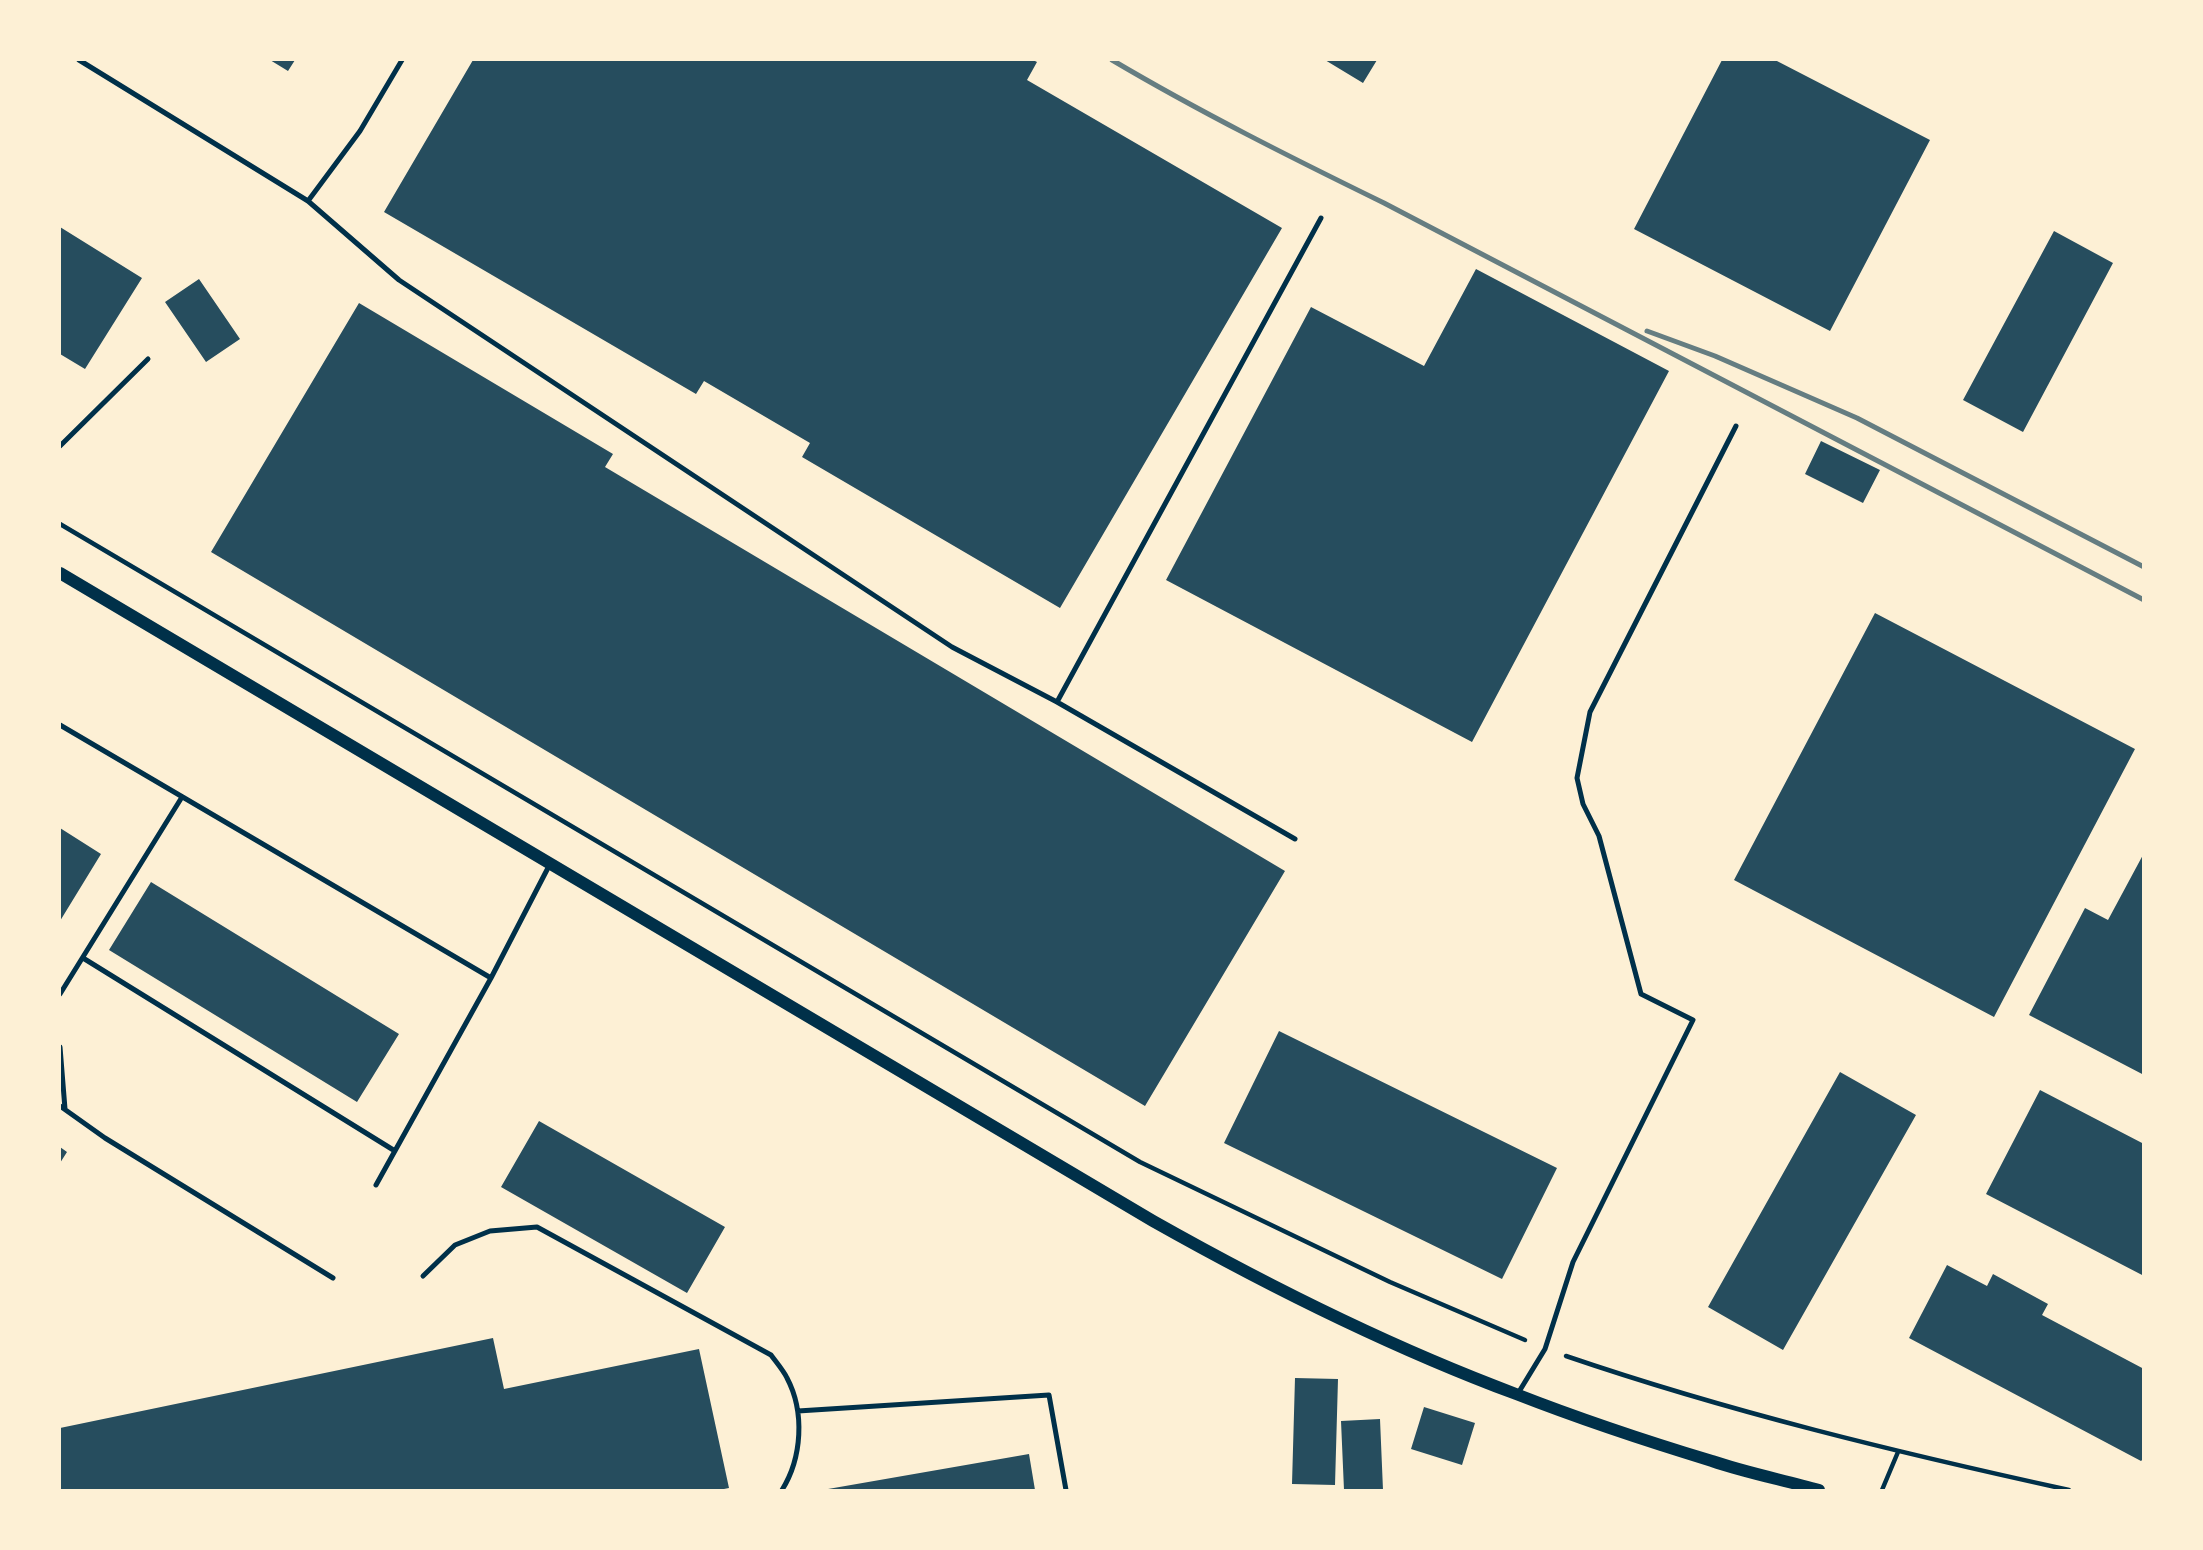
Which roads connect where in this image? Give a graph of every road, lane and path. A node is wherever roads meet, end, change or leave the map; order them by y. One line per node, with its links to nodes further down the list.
1 (79, 60): 3 (lane)
2 (402, 60): 3 (lane)
3 (308, 201): 10 (lane)
4 (1321, 218): 10 (lane)
5 (148, 359): 7 (lane)
6 (1736, 426): 24 (lane)
7 (60, 446)
8 (60, 524): 24 (path)
9 (60, 573): 14 (street)
10 (1057, 702): 13 (lane)
11 (60, 725): 12 (lane)
12 (182, 797): 15 (lane); 16 (lane)
13 (1296, 839)
14 (550, 864): 16 (lane); 25 (street)
15 (82, 958): 17 (lane); 20 (lane)
16 (491, 978): 20 (lane)
17 (60, 994)
18 (60, 1048): 19 (lane)
19 (62, 1107): 23 (lane)
20 (395, 1151): 21 (lane)
21 (376, 1185)
22 (423, 1276): 26 (lane)
23 (333, 1278)
24 (1545, 1349): 25 (lane); 27 (path)
25 (1517, 1395): 30 (street)
26 (798, 1411): 28 (lane); 29 (lane)
27 (1898, 1452): 31 (path); 32 (path)
28 (782, 1490)
29 (1066, 1490)
30 (1819, 1490)
31 (1882, 1490)
32 (2069, 1490)

